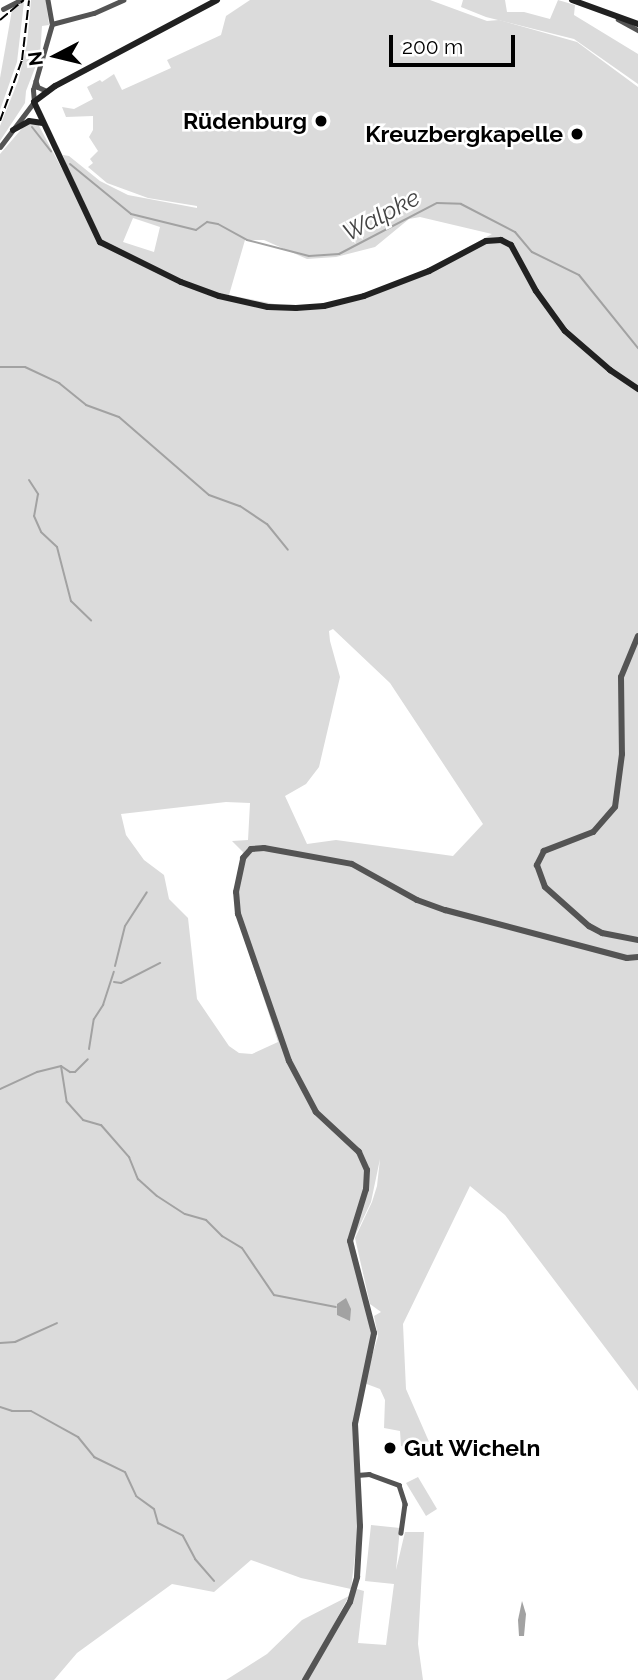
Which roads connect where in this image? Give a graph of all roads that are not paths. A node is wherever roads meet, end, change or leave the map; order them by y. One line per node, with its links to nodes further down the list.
1 (21, 0): 6 (street)
2 (48, 0): 8 (street)
3 (123, 0): 8 (street)
4 (216, 0): 12 (main road)
5 (572, 0): 7 (main road)
6 (3, 9)
7 (615, 17): 9 (main road); 10 (street)
8 (52, 23): 11 (street)
9 (638, 24)
10 (638, 30)
11 (36, 80): 12 (street); 13 (street)
12 (47, 91): 13 (main road)
13 (34, 102): 14 (main road); 15 (street)
14 (43, 123): 15 (main road); 17 (main road)
15 (13, 131): 16 (street)
16 (0, 148)
17 (638, 389)
18 (638, 636): 19 (street)
19 (638, 940)
20 (638, 957): 21 (street)
21 (357, 1475): 22 (street); 23 (street)
22 (401, 1533)
23 (305, 1680)

